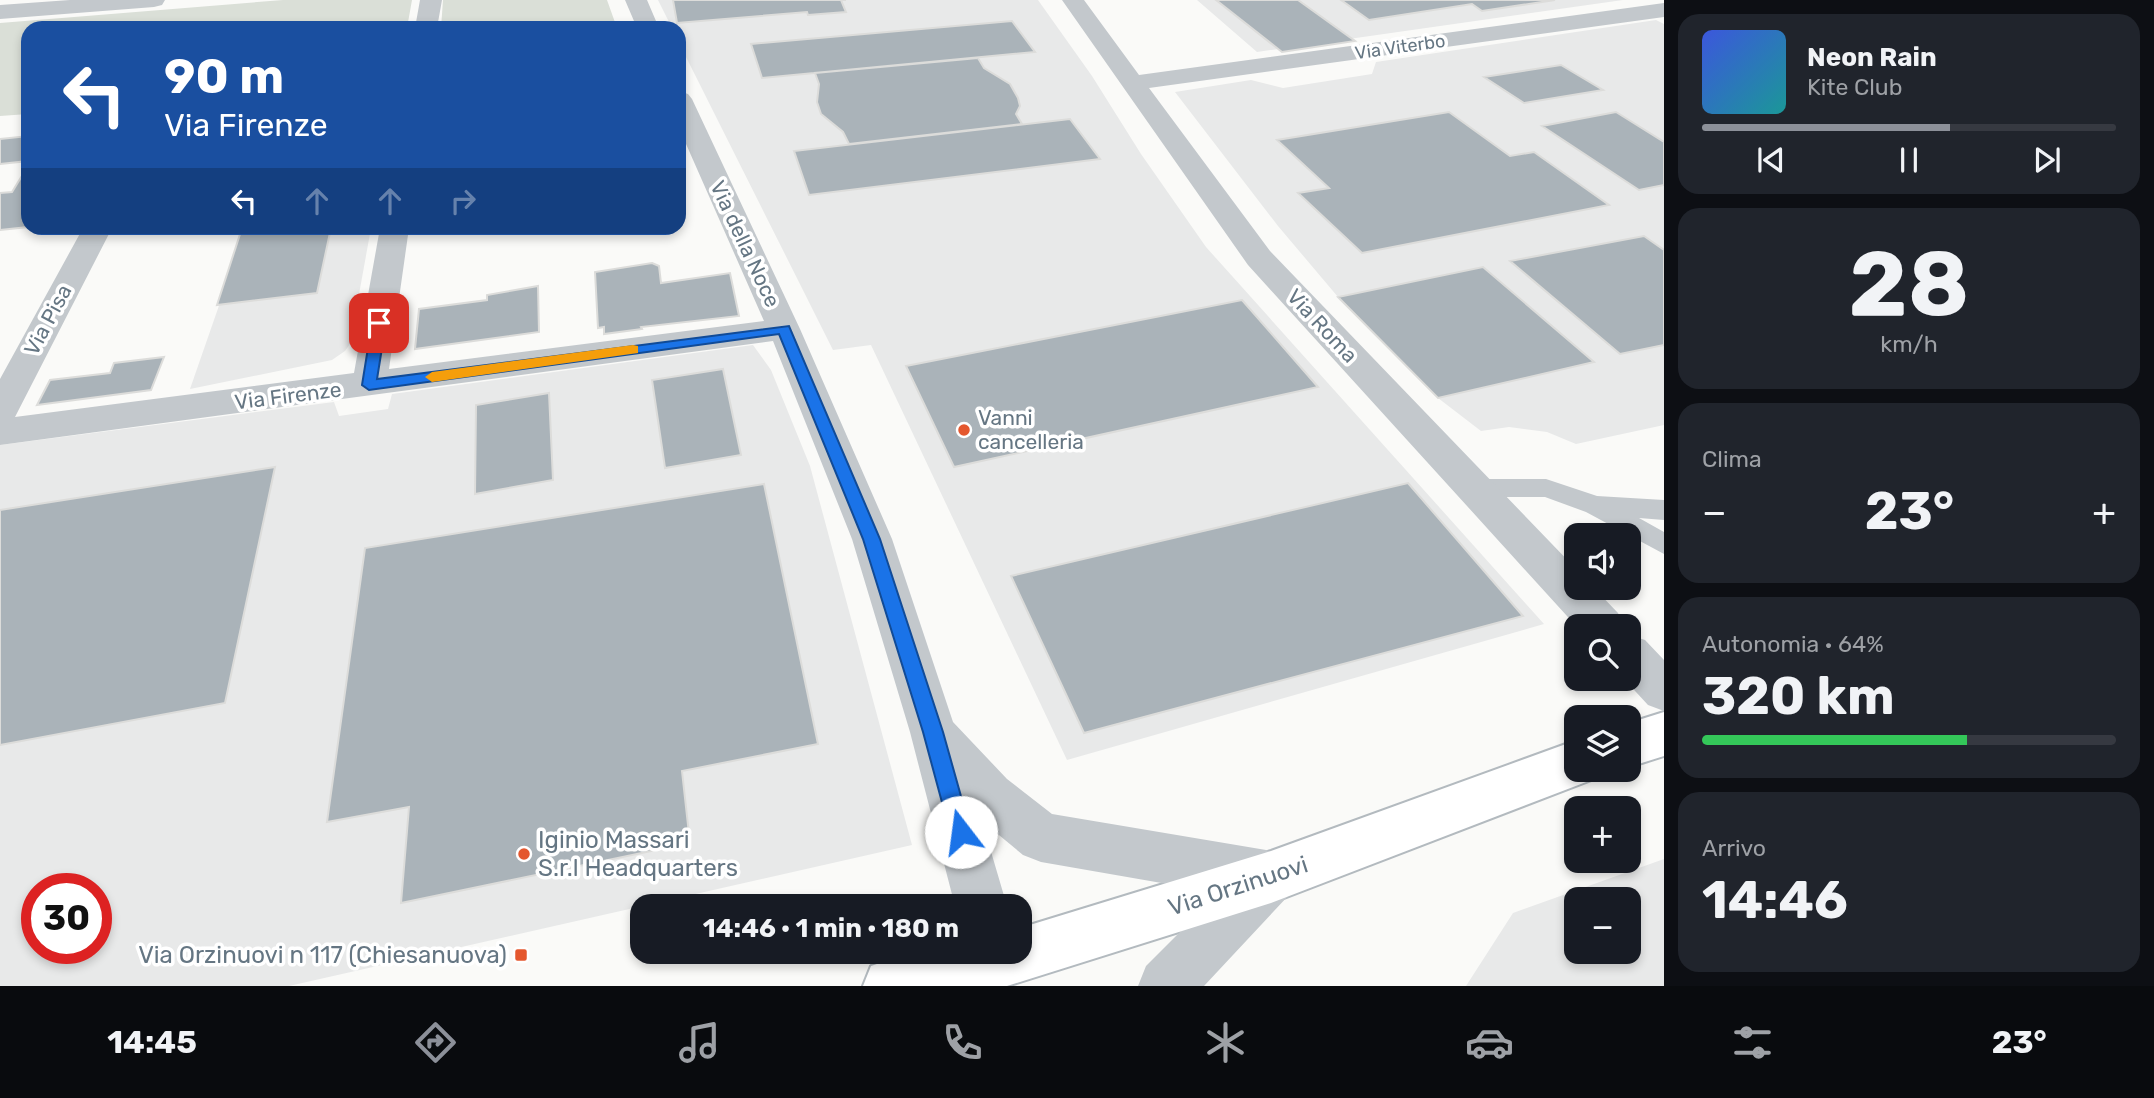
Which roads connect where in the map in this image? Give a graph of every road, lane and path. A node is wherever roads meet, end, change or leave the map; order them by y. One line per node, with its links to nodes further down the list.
1 (154, 0): 6 (street)
2 (431, 0): 7 (street)
3 (636, 0): 8 (street)
4 (1073, 0): 9 (street, Via Roma)
5 (1664, 10): 9 (street, Via Viterbo)
6 (0, 12)
7 (427, 21)
8 (645, 21)
9 (1135, 83): 17 (street, Via Roma)
10 (686, 114): 13 (street, Via della Noce)
11 (93, 235): 15 (street, Via Pisa)
12 (393, 235): 14 (street)
13 (784, 329): 14 (street, Via Firenze); 24 (street, Via della Noce)
14 (369, 385): 16 (street, Via Firenze)
15 (0, 412)
16 (0, 432)
17 (1472, 488): 18 (lane); 21 (street, Via Roma)
18 (1595, 505): 19 (lane); 20 (lane)
19 (1664, 510)
20 (1664, 544)
21 (1592, 614)
22 (1641, 666): 23 (street)
23 (1664, 690)
24 (933, 732): 28 (street); 29 (street, Via della Noce)
25 (1664, 734): 26 (main road)
26 (1641, 741)
27 (1564, 768): 28 (main road, Via Orzinuovi)
28 (1271, 877): 30 (main road, Via Orzinuovi); 32 (street)
29 (978, 894)
30 (996, 967): 31 (main road, Via Orzinuovi)
31 (891, 986)
32 (1166, 986)

